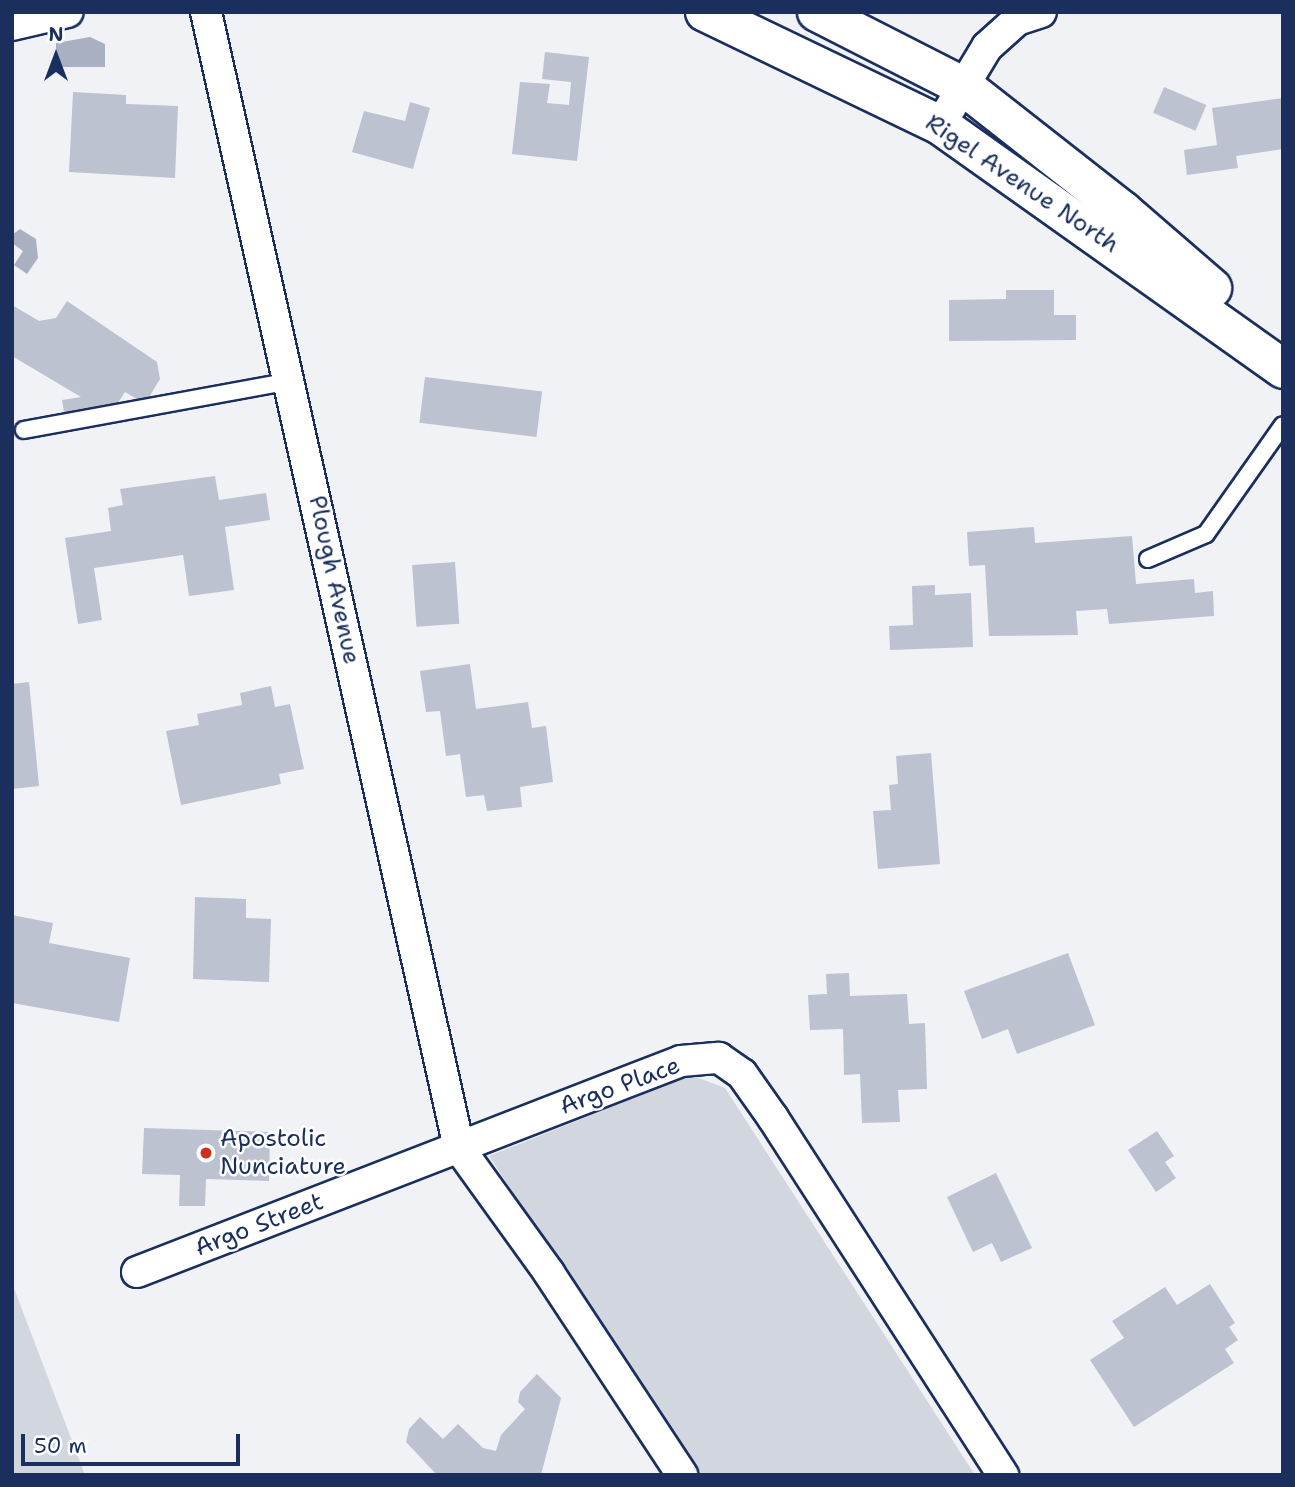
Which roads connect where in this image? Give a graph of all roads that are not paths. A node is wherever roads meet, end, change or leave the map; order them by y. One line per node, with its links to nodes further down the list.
1 (68, 12): 8 (street)
2 (206, 12): 14 (street, Plough Avenue)
3 (705, 12): 7 (main road, Rigel Avenue North)
4 (800, 12): 9 (main road)
5 (817, 12): 10 (main road, Rigel Avenue North)
6 (1041, 12): 10 (street)
7 (759, 19): 9 (main road, Rigel Avenue North)
8 (12, 25)
9 (838, 75): 11 (main road, Rigel Avenue North)
10 (966, 88): 11 (street); 12 (main road, Rigel Avenue North)
11 (940, 125): 13 (main road, Rigel Avenue North)
12 (1283, 344)
13 (1283, 369)
14 (291, 382): 16 (lane); 18 (street, Plough Avenue)
15 (1283, 425): 17 (lane)
16 (24, 430)
17 (1148, 559)
18 (459, 1148): 19 (street, Argo Street); 20 (street); 21 (street, Argo Place)
19 (137, 1272)
20 (682, 1475)
21 (1003, 1475)

